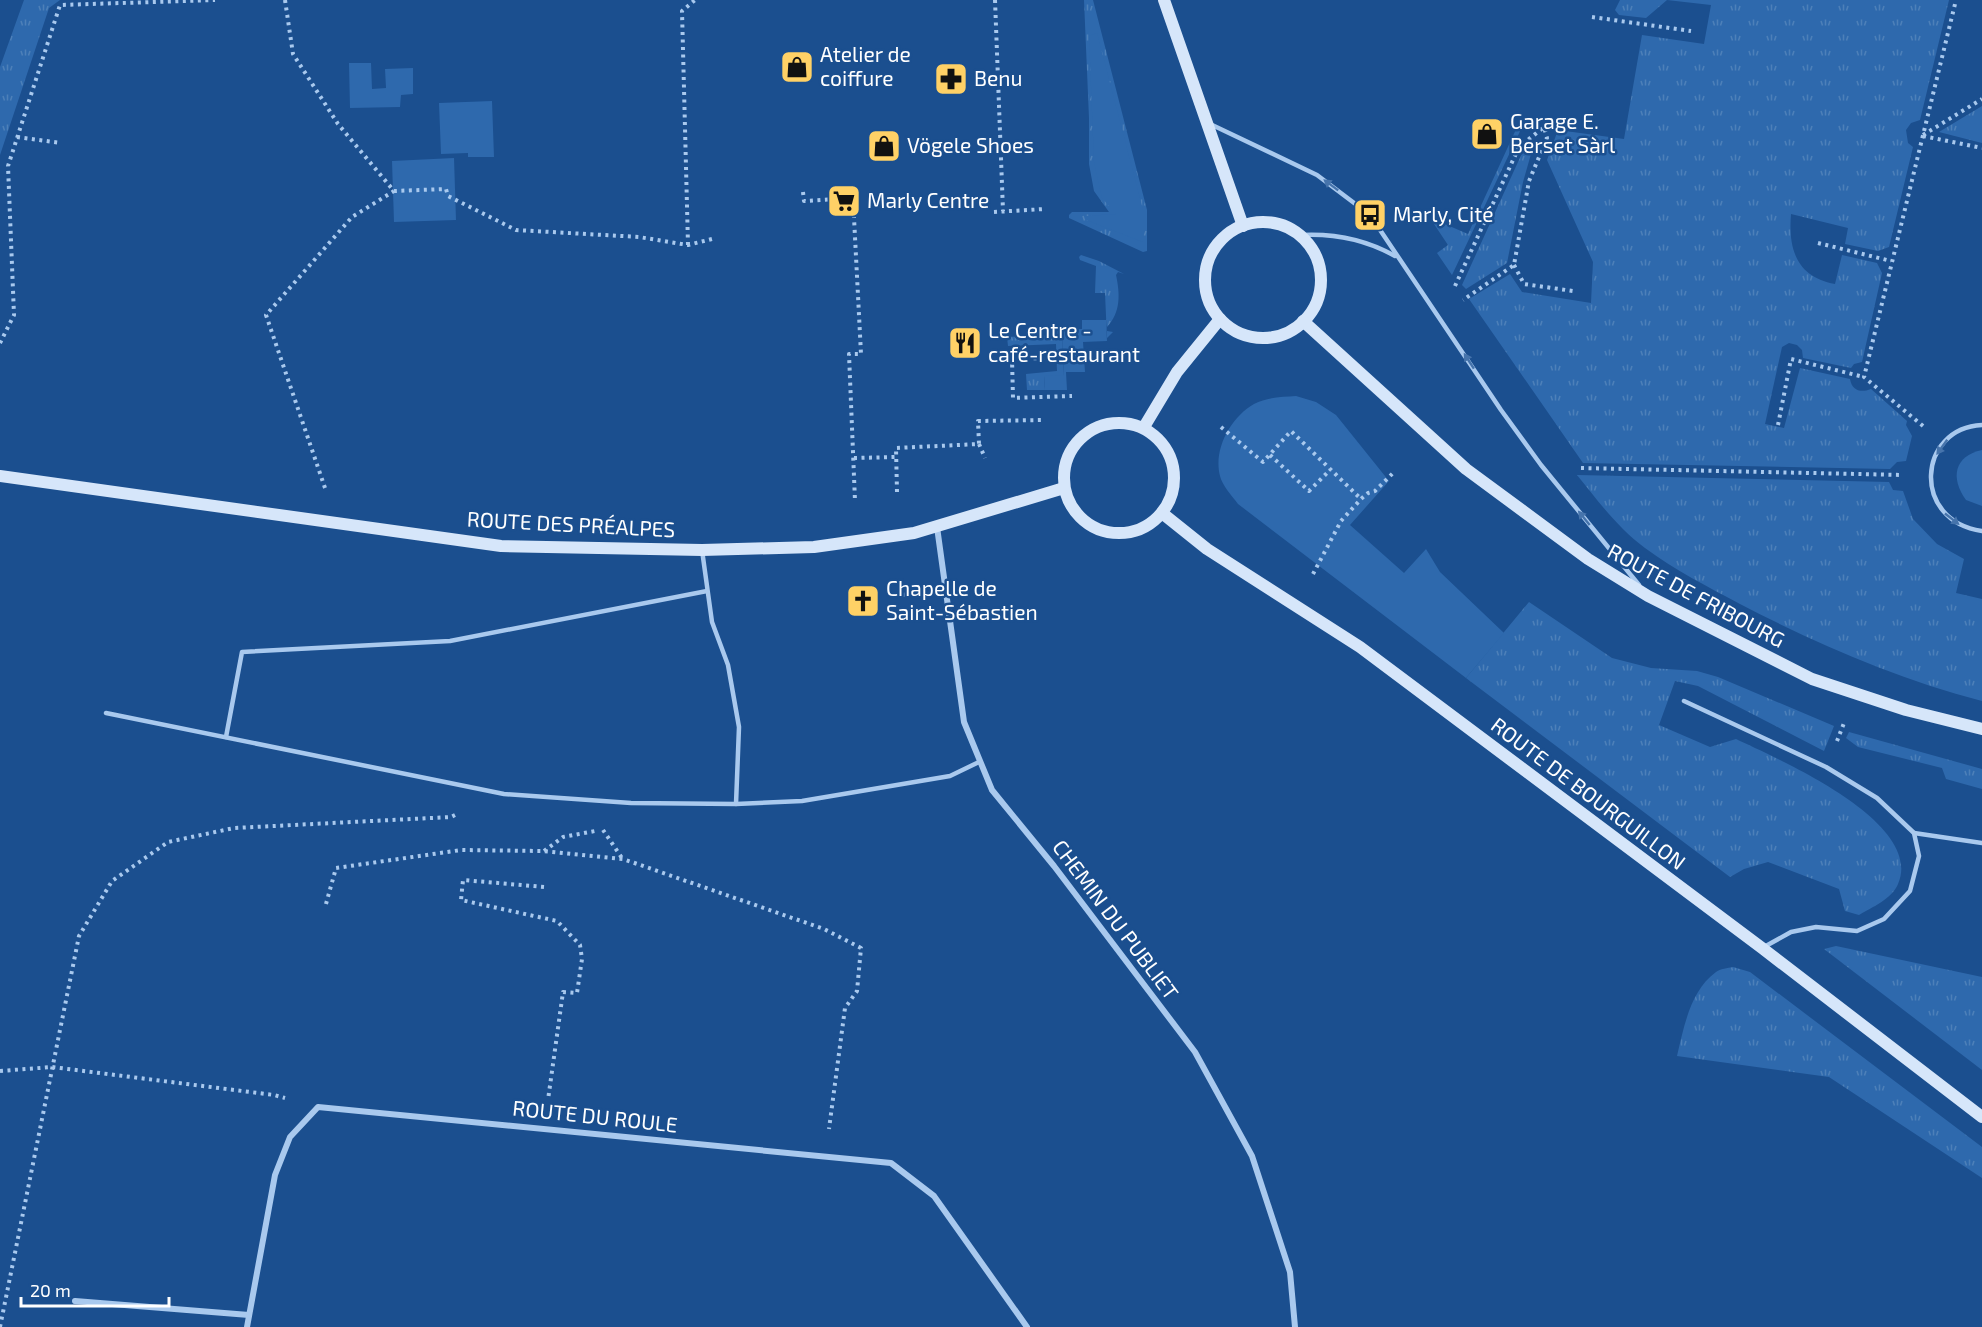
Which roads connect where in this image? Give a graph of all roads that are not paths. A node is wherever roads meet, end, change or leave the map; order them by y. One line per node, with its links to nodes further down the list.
1 (1164, 0): 2 (main road)
2 (1206, 122): 3 (main road); 5 (lane, one-way to 2)
3 (1243, 226): 4 (main road); 6 (main road)
4 (1300, 235): 5 (lane); 7 (main road)
5 (1398, 257): 17 (lane, one-way to 5)
6 (1220, 319): 7 (main road); 9 (main road)
7 (1304, 321): 17 (main road, ROUTE DE FRIBOURG)
8 (1982, 425): 14 (lane, one-way to 14)
9 (1144, 427): 11 (main road); 12 (main road)
10 (0, 476): 15 (main road, ROUTE DES PRÉALPES)
11 (1064, 488): 12 (main road); 13 (main road, ROUTE DES PRÉALPES)
12 (1162, 513): 26 (main road, ROUTE DE BOURGUILLON)
13 (937, 526): 15 (main road, ROUTE DES PRÉALPES); 22 (street, CHEMIN DU PUBLIET)
14 (1982, 531)
15 (702, 550): 16 (lane)
16 (707, 591): 21 (lane); 23 (lane)
17 (1648, 596): 20 (main road, ROUTE DE FRIBOURG)
18 (1684, 701): 24 (lane)
19 (106, 713): 21 (lane)
20 (1982, 729)
21 (226, 737): 23 (lane)
22 (979, 762): 23 (lane); 32 (street, CHEMIN DU PUBLIET)
23 (736, 804)
24 (1914, 833): 25 (lane); 26 (lane)
25 (1982, 843)
26 (1762, 948): 27 (main road, ROUTE DE BOURGUILLON)
27 (1982, 1117)
28 (75, 1301): 29 (street)
29 (249, 1315): 30 (street); 31 (street, ROUTE DU ROULE)
30 (247, 1327)
31 (1027, 1327)
32 (1295, 1327)

